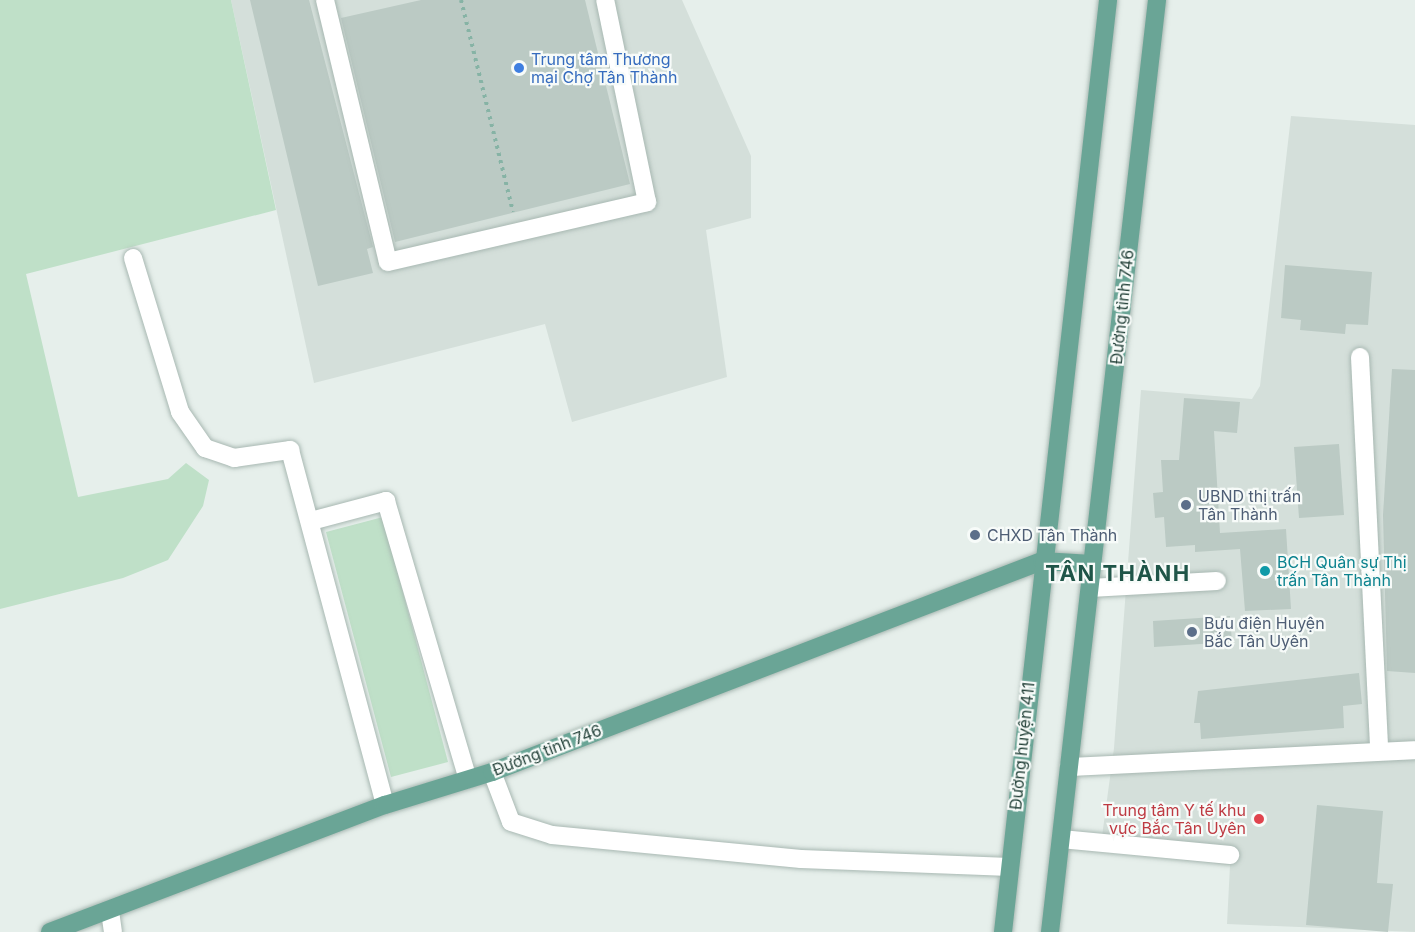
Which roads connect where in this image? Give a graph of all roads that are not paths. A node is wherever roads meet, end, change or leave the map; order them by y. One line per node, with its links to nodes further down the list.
1 (325, 0): 2 (street)
2 (605, 0)
3 (1108, 0): 8 (main road)
4 (1157, 0): 9 (main road, Đường tỉnh 746)
5 (133, 258): 7 (street)
6 (1360, 357): 12 (street)
7 (310, 521): 16 (street); 17 (street)
8 (1042, 561): 9 (main road, Đường tỉnh 746); 15 (main road, Đường tỉnh 746); 20 (main road, Đường huyện 411)
9 (1092, 564): 11 (main road)
10 (1217, 581): 11 (street)
11 (1090, 588): 14 (main road)
12 (1379, 748): 13 (street); 14 (street)
13 (1415, 750)
14 (1069, 767): 18 (main road)
15 (492, 772): 16 (main road, Đường tỉnh 746); 20 (street)
16 (468, 779): 17 (main road, Đường tỉnh 746)
17 (385, 806): 21 (main road, Đường tỉnh 746)
18 (1061, 839): 19 (street); 25 (main road)
19 (1230, 855)
20 (1010, 867): 24 (main road, Đường huyện 411)
21 (110, 911): 22 (main road, Đường tỉnh 746); 23 (street)
22 (50, 932)
23 (113, 932)
24 (1003, 932)
25 (1050, 932)

